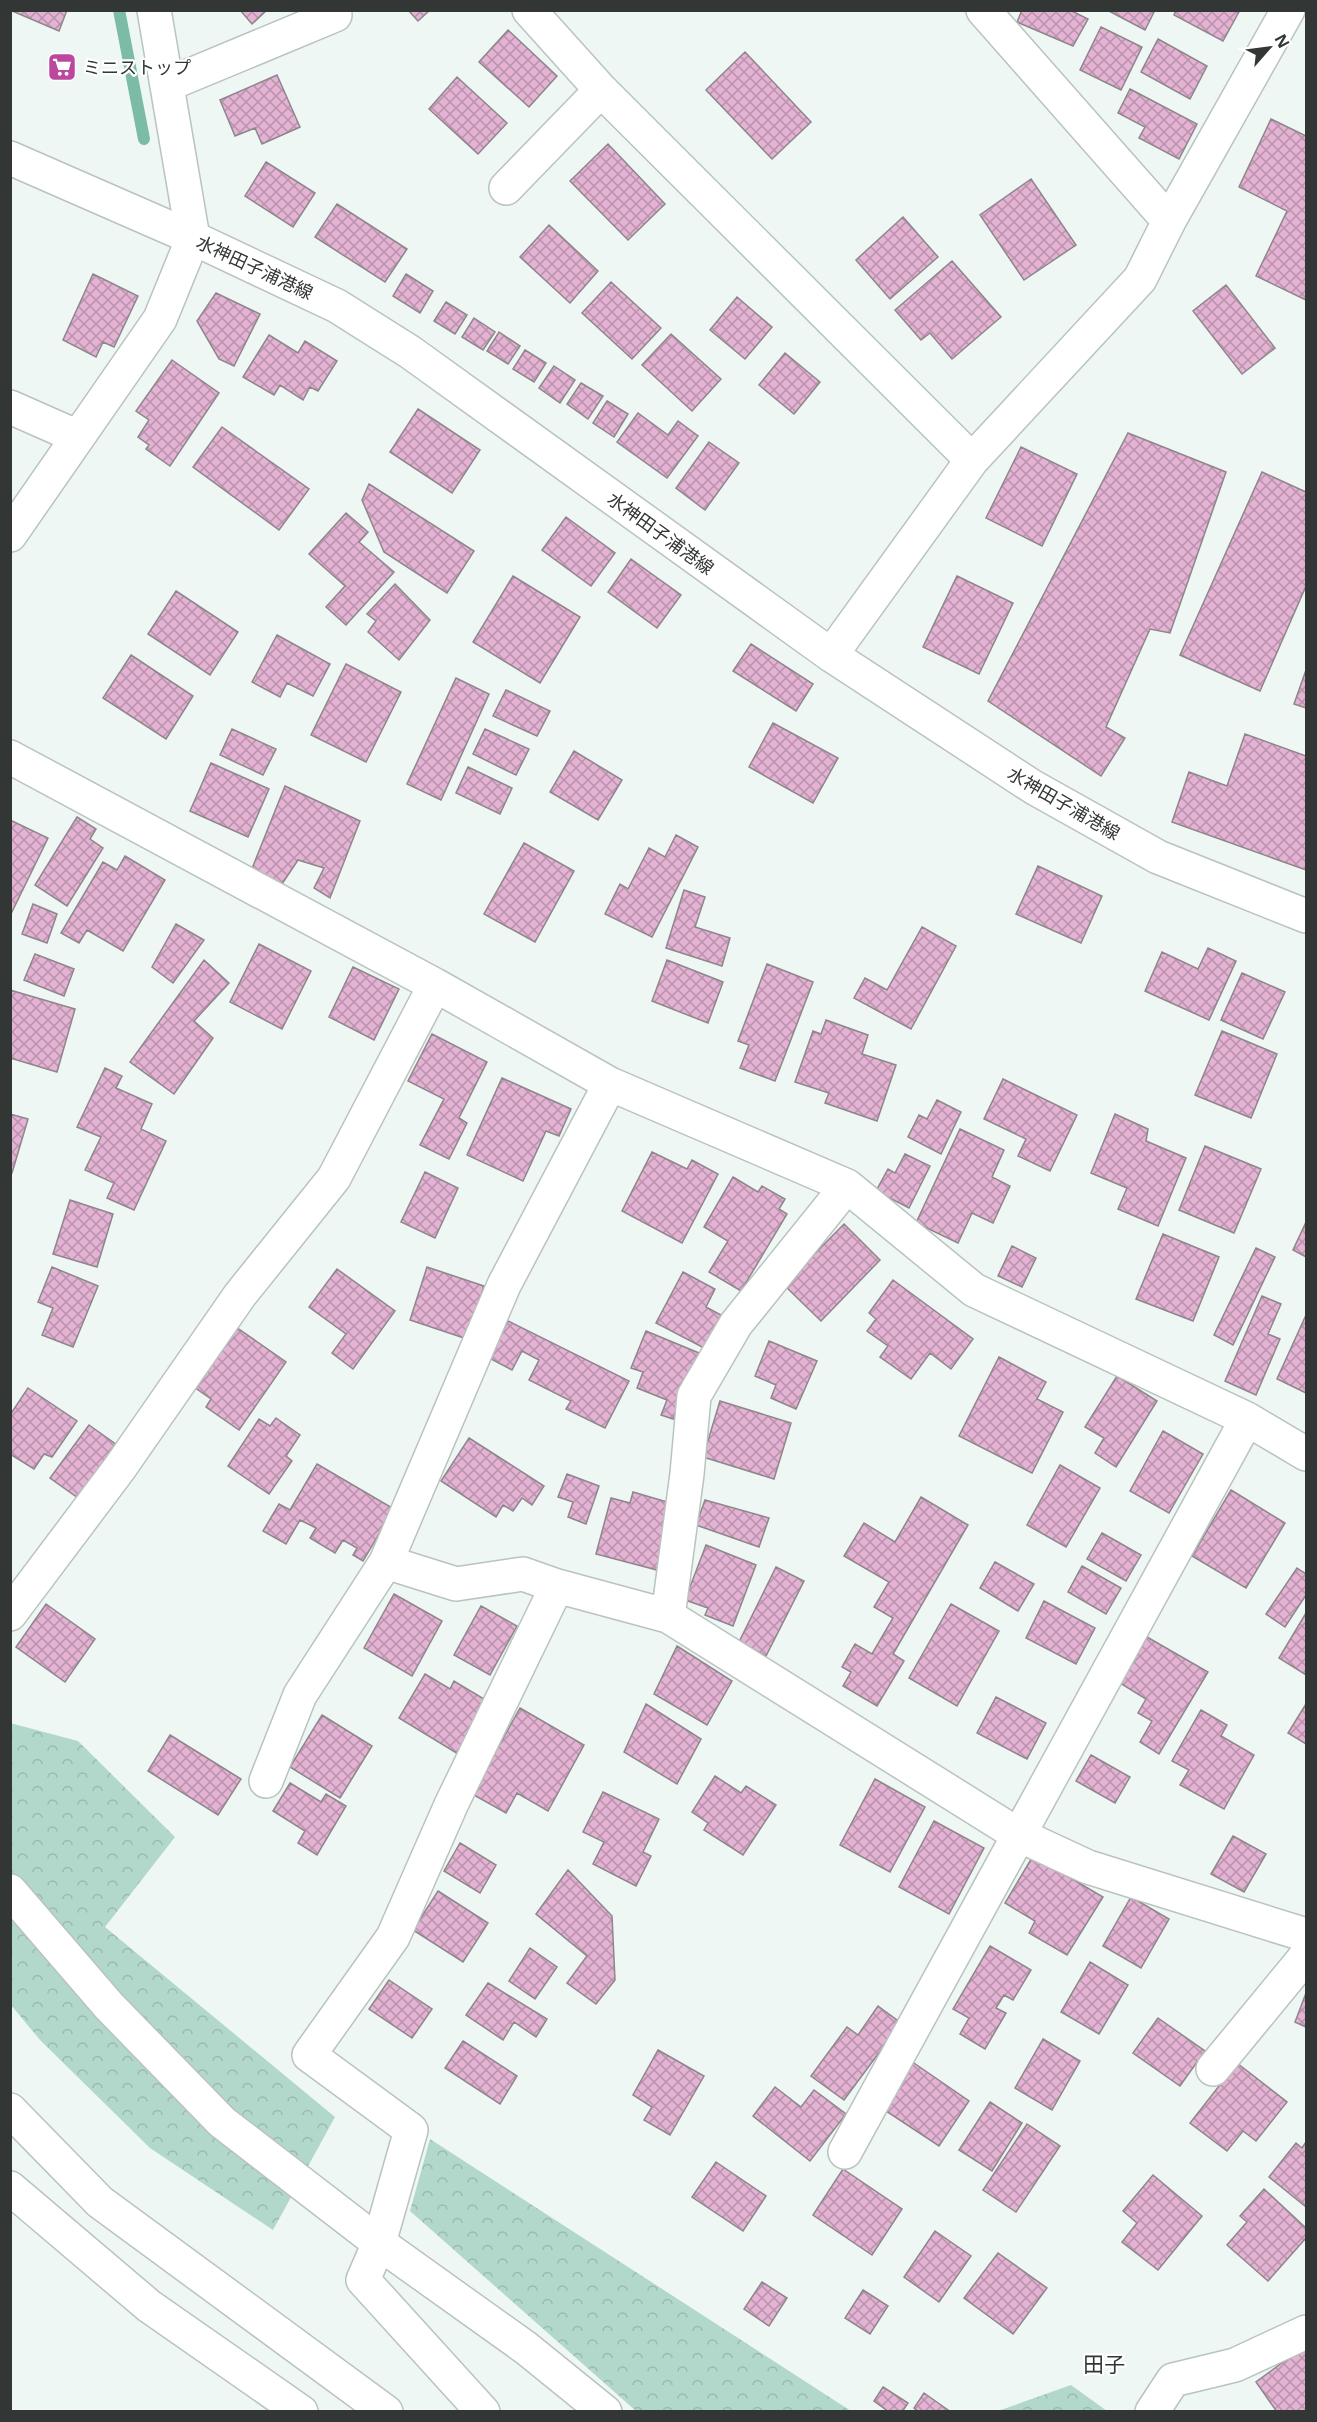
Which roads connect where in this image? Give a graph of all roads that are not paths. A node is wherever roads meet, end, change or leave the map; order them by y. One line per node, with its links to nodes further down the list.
1 (154, 10): 6 (street)
2 (332, 10): 6 (street)
3 (530, 10): 7 (street)
4 (983, 10): 10 (street)
5 (1288, 10): 10 (street)
6 (169, 84): 11 (street)
7 (601, 90): 9 (street); 14 (street)
8 (10, 159): 11 (street, 水神田子浦港線)
9 (506, 188)
10 (1169, 222): 14 (street)
11 (193, 238): 13 (street); 16 (street, 水神田子浦港線)
12 (10, 407): 13 (street)
13 (78, 437): 15 (street)
14 (972, 460): 16 (street)
15 (10, 536)
16 (831, 655): 18 (street, 水神田子浦港線)
17 (10, 757): 19 (street)
18 (1306, 916)
19 (435, 985): 20 (street); 26 (street)
20 (610, 1084): 21 (street); 24 (street)
21 (847, 1186): 22 (street); 27 (street)
22 (1247, 1419): 23 (street); 29 (street)
23 (1306, 1454)
24 (386, 1562): 25 (street); 28 (street)
25 (557, 1586): 27 (street); 37 (street)
26 (10, 1614)
27 (668, 1616): 29 (street)
28 (266, 1781)
29 (1017, 1834): 31 (street); 35 (street)
30 (10, 1891): 37 (street)
31 (1306, 1935)
32 (1306, 1956): 33 (street)
33 (1213, 2069)
34 (10, 2110): 40 (street)
35 (845, 2152)
36 (10, 2188): 39 (street)
37 (380, 2243): 41 (street); 42 (street)
38 (1306, 2332): 43 (street)
39 (301, 2412)
40 (386, 2412)
41 (483, 2412)
42 (605, 2412)
43 (1152, 2412)

